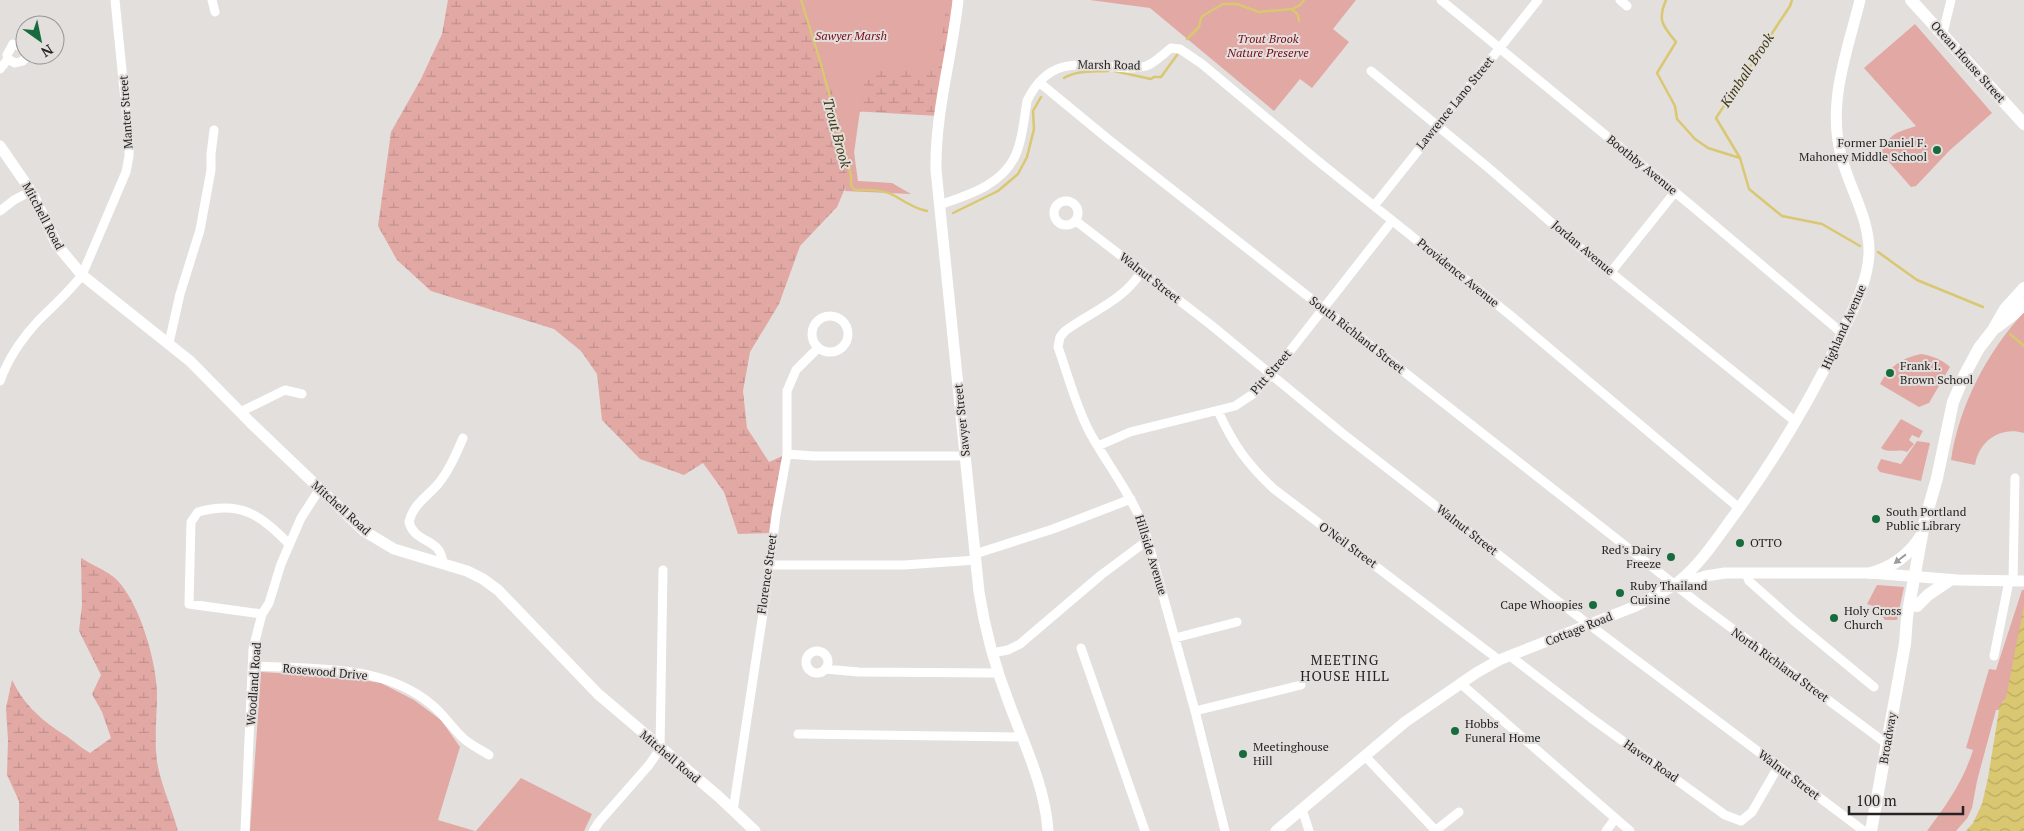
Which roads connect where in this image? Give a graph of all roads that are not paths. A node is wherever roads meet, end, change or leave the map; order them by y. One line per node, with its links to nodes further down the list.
1 (115, 0): 32 (street, Manter Street)
2 (212, 0): 9 (street)
3 (958, 0): 25 (street, Sawyer Street)
4 (1441, 0): 13 (street, Boothby Avenue)
5 (1538, 0): 13 (street, Lawrence Lano Street)
6 (1860, 0): 37 (street, Highland Avenue)
7 (1911, 0): 10 (main road, Ocean House Street)
8 (1951, 0): 10 (street)
9 (215, 12)
10 (1943, 33): 19 (main road, Ocean House Street)
11 (15, 45): 14 (street)
12 (1171, 48): 18 (street, Marsh Road); 26 (street, Providence Avenue)
13 (1500, 48): 20 (street, Lawrence Lano Street); 24 (street, Boothby Avenue)
14 (8, 59): 15 (street); 16 (street)
15 (15, 64)
16 (0, 69)
17 (1371, 71): 20 (street, Jordan Avenue)
18 (1040, 82): 25 (street, Marsh Road); 35 (street, South Richland Street)
19 (2024, 124)
20 (1436, 126): 26 (street, Lawrence Lano Street); 31 (street, Jordan Avenue)
21 (214, 130): 38 (street)
22 (0, 146): 23 (street, Mitchell Road)
23 (31, 191): 27 (street); 32 (street, Mitchell Road)
24 (1675, 192): 31 (street); 37 (street, Boothby Avenue)
25 (938, 205): 49 (street, Sawyer Street)
26 (1374, 206): 28 (street, Providence Avenue)
27 (0, 212)
28 (1392, 220): 35 (street, Pitt Street); 54 (street, Providence Avenue)
29 (1076, 221): 30 (street, Walnut Street)
30 (1142, 272): 40 (street, Walnut Street); 47 (street, Hillside Avenue)
31 (1611, 272): 45 (street, Jordan Avenue)
32 (82, 275): 38 (street, Mitchell Road); 41 (street, Manter Street)
33 (2024, 288): 36 (main road, Broadway)
34 (2024, 304): 36 (main road, Broadway)
35 (1322, 307): 40 (street, Pitt Street); 67 (street, South Richland Street)
36 (1993, 330): 50 (main road, Broadway)
37 (1842, 333): 45 (street, Highland Avenue)
38 (169, 343): 44 (street, Mitchell Road)
39 (818, 348): 39 (street); 48 (street, Florence Street)
40 (1272, 374): 43 (street, Pitt Street); 71 (street, Walnut Street)
41 (0, 382)
42 (302, 394): 44 (street)
43 (1218, 411): 47 (street, Pitt Street); 77 (street, O'Neil Street)
44 (240, 412): 52 (street, Mitchell Road)
45 (1796, 422): 54 (street, Highland Avenue)
46 (463, 438): 59 (street)
47 (1098, 446): 53 (street, Hillside Avenue)
48 (787, 454): 49 (street); 60 (street, Florence Street)
49 (965, 456): 58 (street, Sawyer Street)
50 (1937, 478): 55 (main road, Broadway); 64 (main road, Broadway)
51 (2015, 478): 66 (street)
52 (319, 490): 57 (street, Woodland Road); 59 (street, Mitchell Road)
53 (1131, 499): 56 (street, Hillside Avenue); 58 (street)
54 (1740, 508): 67 (street, Highland Avenue)
55 (1922, 534): 63 (main road, one-way to 63); 64 (main road, Broadway)
56 (1148, 540): 72 (street, Hillside Avenue); 75 (street)
57 (289, 544): 69 (street, Woodland Road); 69 (street)
58 (976, 557): 60 (street); 75 (street, Sawyer Street)
59 (443, 564): 88 (street, Mitchell Road)
60 (770, 565): 93 (street, Florence Street)
61 (663, 570): 88 (street)
62 (1746, 573): 63 (street, Cottage Road); 67 (street, Cottage Road); 83 (street)
63 (1871, 573): 64 (street, Cottage Road)
64 (1919, 576): 65 (street, Cottage Road); 68 (main road, Broadway); 73 (main road, Broadway)
65 (1950, 580): 66 (street, Cottage Road); 68 (main road)
66 (2015, 581): 76 (street)
67 (1675, 585): 71 (street, Cottage Road); 87 (street, North Richland Street)
68 (1917, 606): 73 (main road, Broadway)
69 (262, 614): 78 (street, Woodland Road)
70 (1237, 622): 72 (street)
71 (1589, 625): 77 (street, Cottage Road); 91 (street, Walnut Street)
72 (1174, 638): 84 (street, Hillside Avenue)
73 (1905, 644): 87 (main road, Broadway)
74 (1081, 648): 100 (street)
75 (992, 653): 80 (street, Sawyer Street)
76 (1994, 656)
77 (1504, 658): 81 (street, Cottage Road); 91 (street, Haven Road)
78 (254, 666): 89 (street, Rosewood Drive); 96 (street, Woodland Road)
79 (825, 669): 80 (street)
80 (998, 673): 86 (street, Sawyer Street)
81 (1460, 683): 90 (street, Cottage Road); 95 (street)
82 (1301, 685): 84 (street)
83 (1874, 686)
84 (1195, 711): 101 (street, Hillside Avenue)
85 (798, 734): 86 (street)
86 (1022, 737): 99 (street, Sawyer Street)
87 (1887, 744): 108 (main road, Broadway)
88 (660, 749): 93 (street, Mitchell Road); 97 (street)
89 (489, 755)
90 (1365, 756): 92 (street, Cottage Road); 104 (street)
91 (1778, 767): 107 (street, Walnut Street)
92 (1302, 809): 102 (street, Cottage Road); 103 (street)
93 (732, 810): 98 (street, Mitchell Road)
94 (1459, 812): 104 (street)
95 (1615, 818): 105 (street); 106 (street)
96 (245, 831)
97 (593, 831)
98 (755, 831)
99 (1048, 831)
100 (1145, 831)
101 (1225, 831)
102 (1276, 831)
103 (1309, 831)
104 (1436, 831)
105 (1606, 831)
106 (1630, 831)
107 (1864, 831)
108 (1871, 831)

